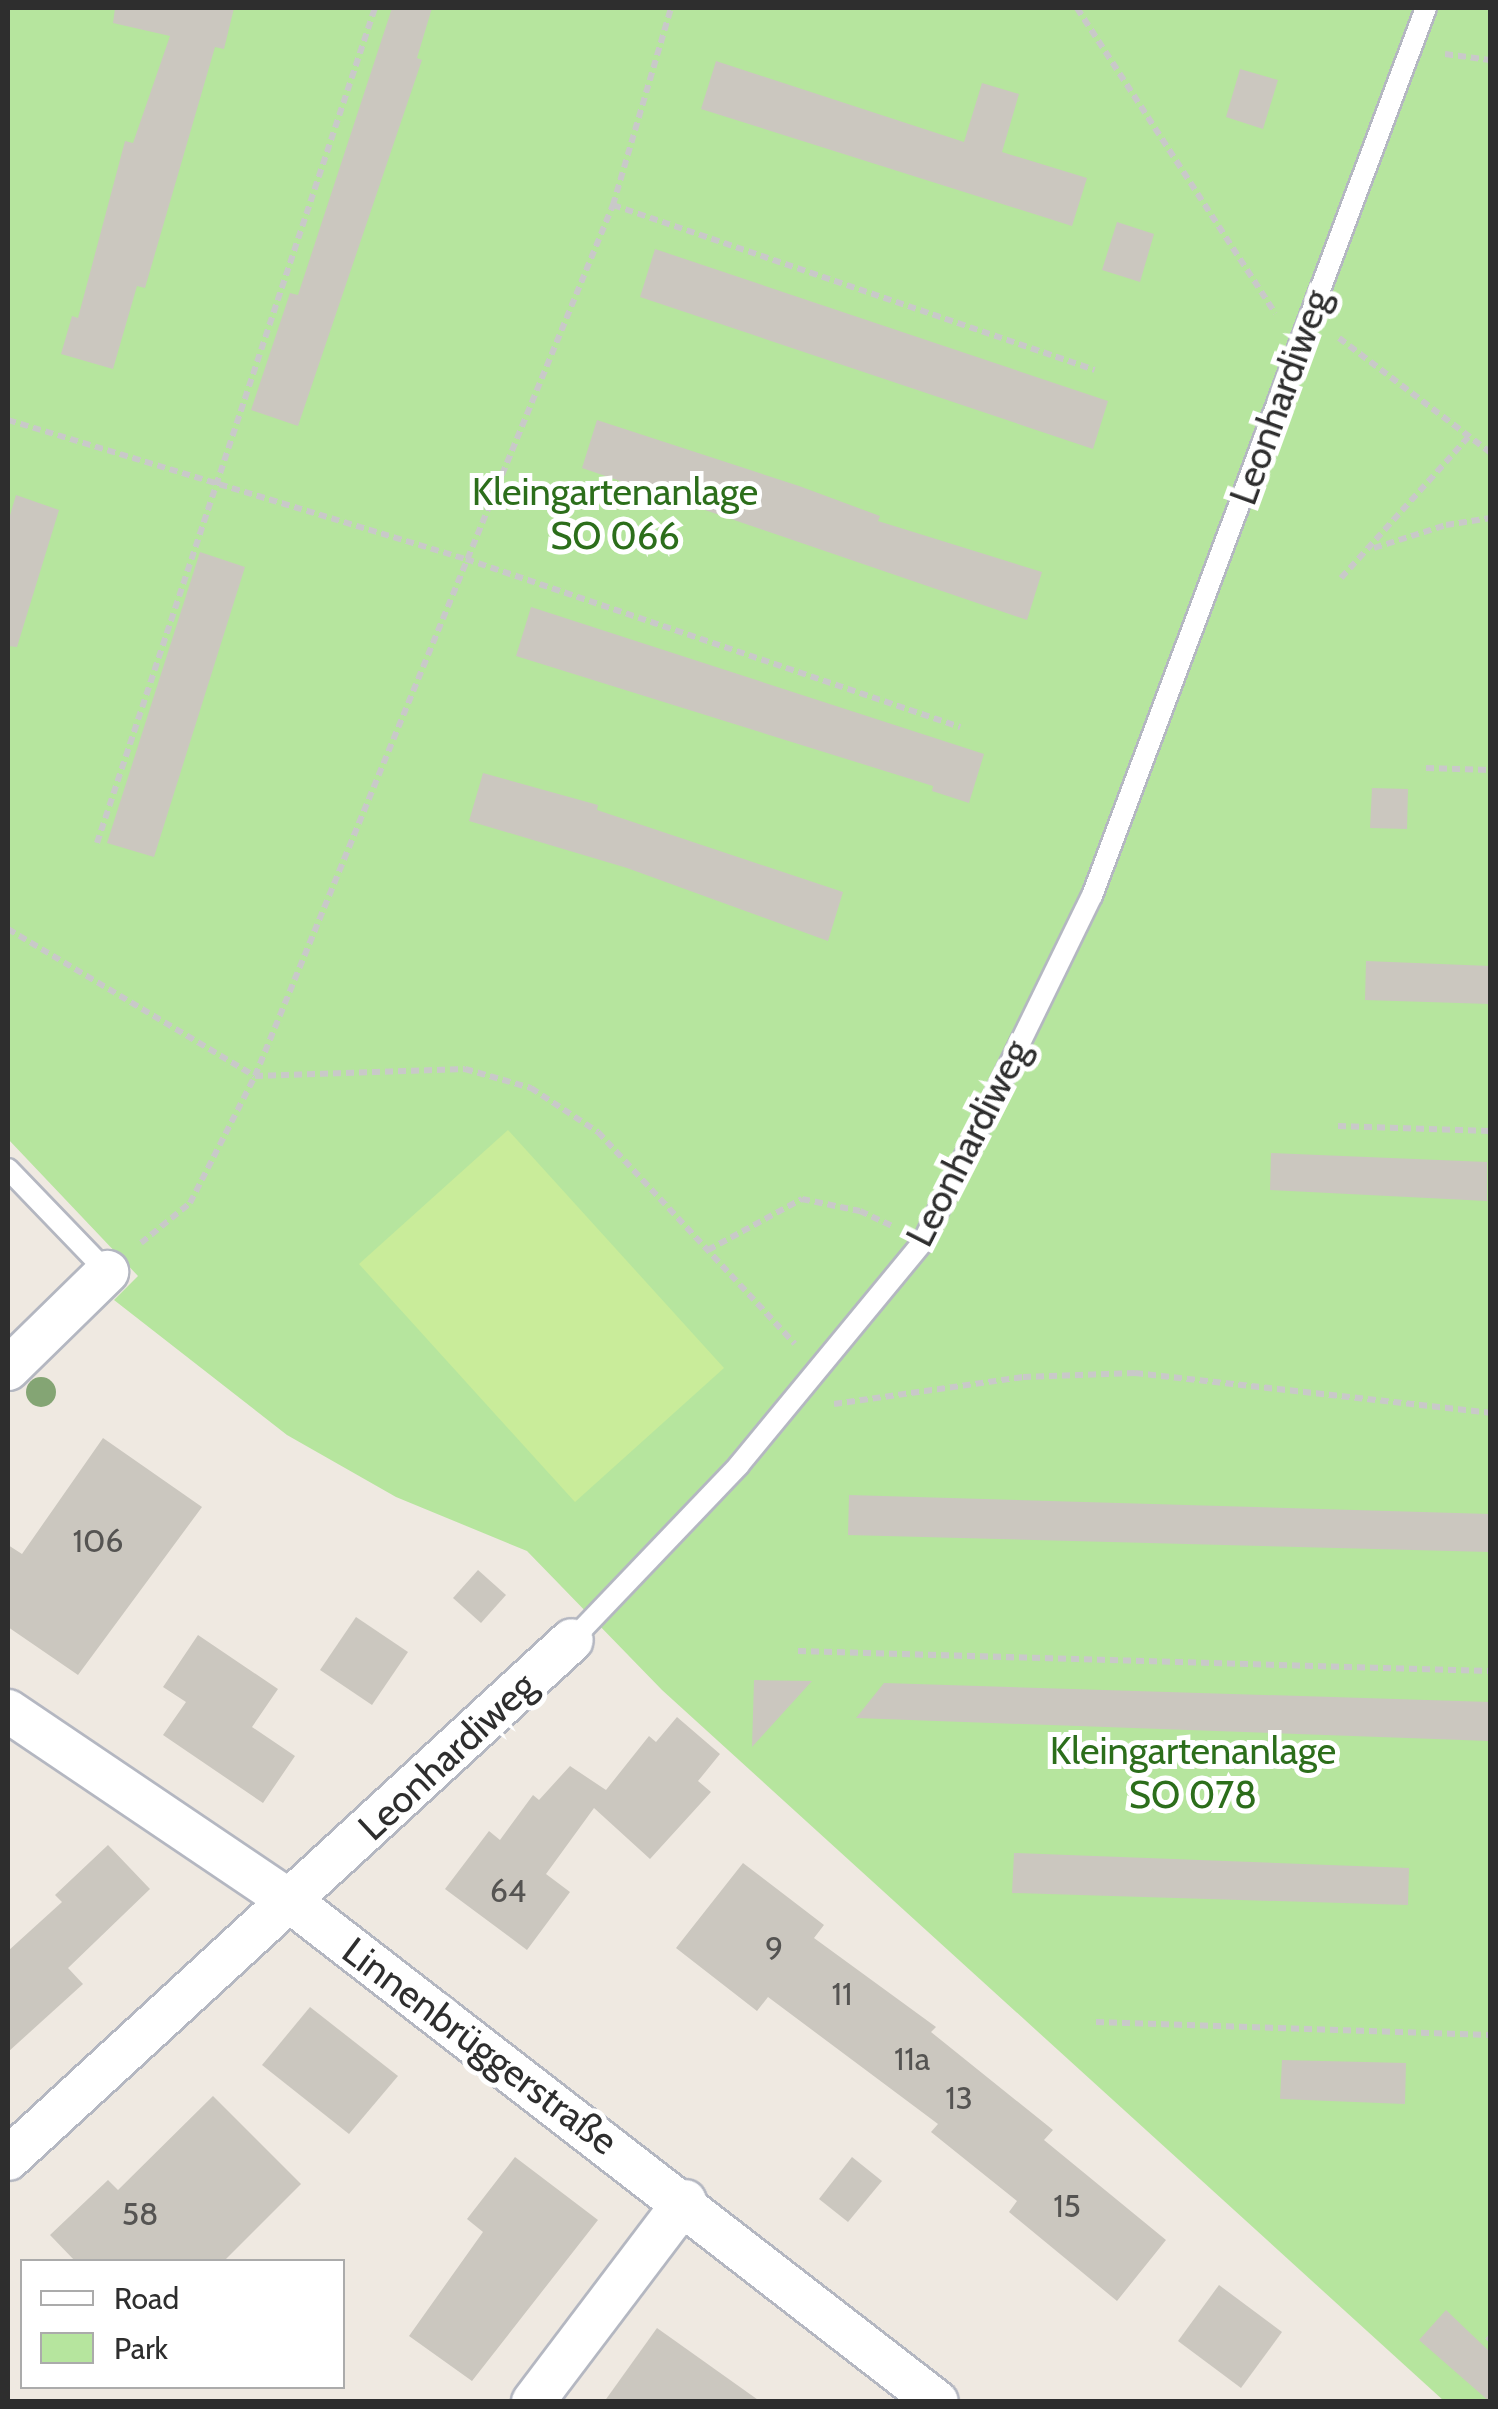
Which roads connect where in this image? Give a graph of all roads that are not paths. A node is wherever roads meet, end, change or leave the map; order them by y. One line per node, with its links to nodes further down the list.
1 (1426, 8): 5 (lane, Leonhardiweg)
2 (8, 1169): 3 (lane)
3 (107, 1272): 4 (street)
4 (8, 1370)
5 (572, 1640): 7 (street, Leonhardiweg)
6 (8, 1711): 7 (street, Linnenbrüggerstraße)
7 (290, 1901): 8 (street, Leonhardiweg); 9 (street, Linnenbrüggerstraße)
8 (8, 2159)
9 (685, 2201): 10 (street); 11 (street, Linnenbrüggerstraße)
10 (533, 2402)
11 (937, 2402)

